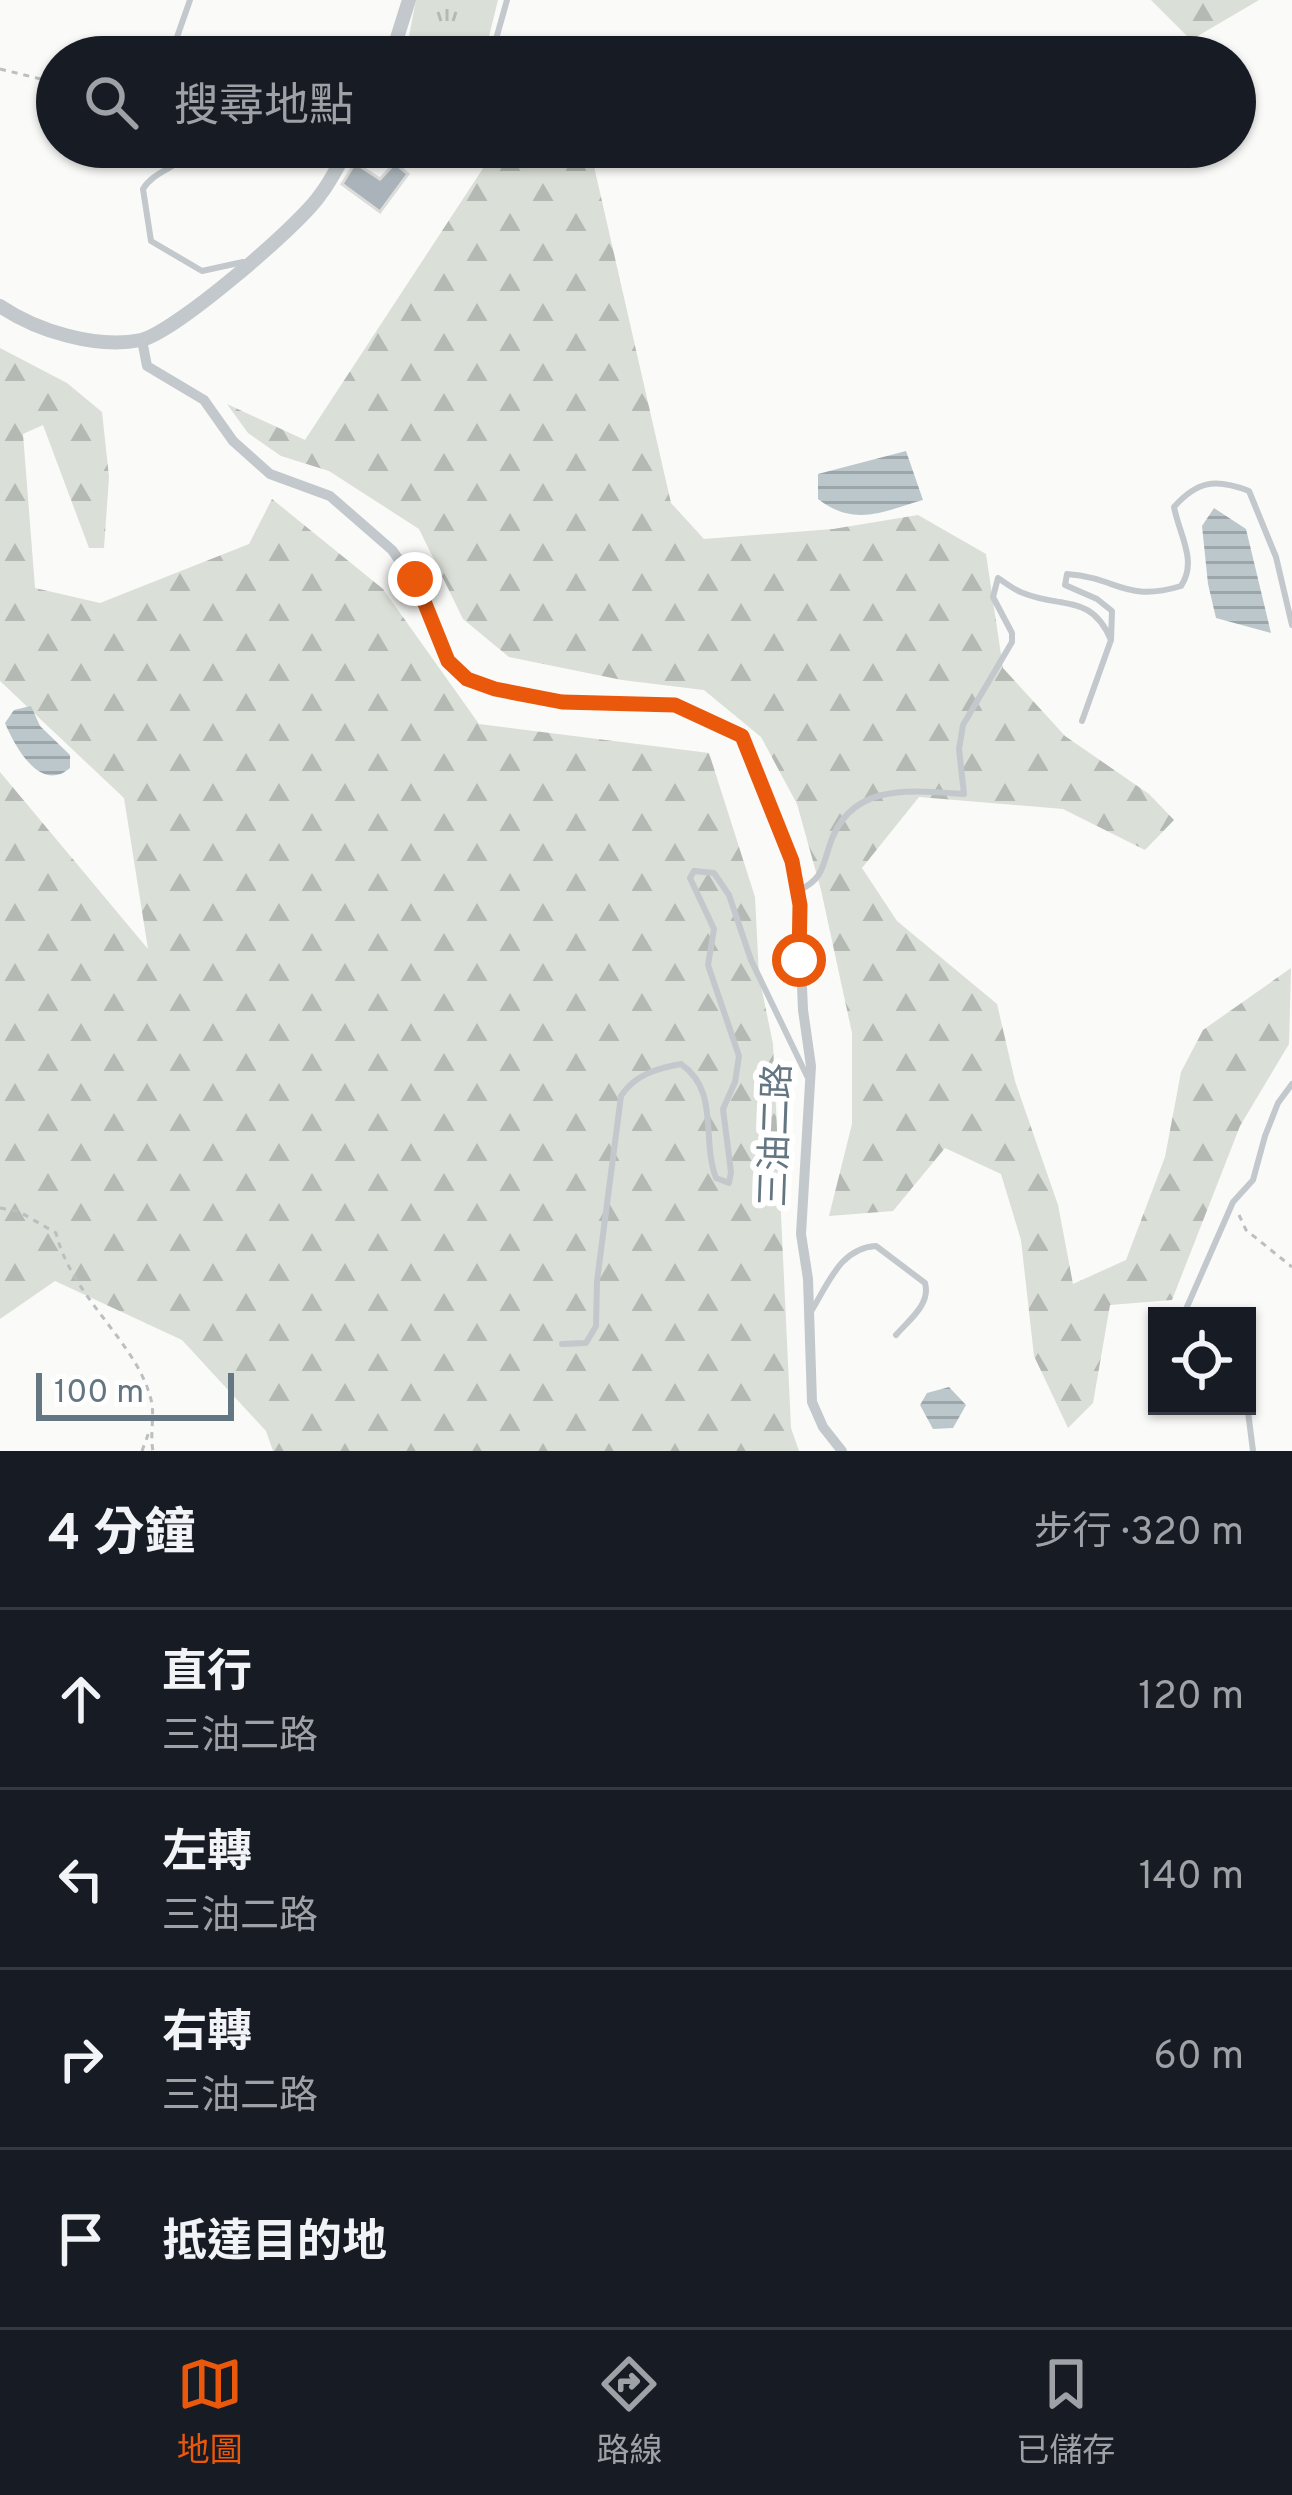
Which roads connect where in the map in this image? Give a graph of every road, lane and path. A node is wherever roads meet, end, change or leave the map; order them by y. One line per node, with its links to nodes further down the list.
1 (190, 0): 4 (lane)
2 (410, 0): 5 (street)
3 (507, 0): 6 (lane)
4 (177, 36)
5 (398, 36)
6 (497, 36)
7 (0, 69): 8 (path)
8 (36, 78)
9 (168, 168): 11 (lane)
10 (336, 168): 11 (street)
11 (252, 259): 13 (street)
12 (0, 306): 13 (street)
13 (142, 340): 17 (street, 三油二路)
14 (1292, 625): 15 (lane)
15 (1111, 640): 16 (lane); 17 (lane)
16 (1082, 721)
17 (798, 891): 18 (street, 三油二路)
18 (811, 1084): 24 (street, 三油二路); 26 (lane)
19 (1292, 1084): 20 (lane)
20 (1233, 1202): 22 (path); 23 (lane)
21 (0, 1208): 28 (path)
22 (1292, 1267)
23 (1187, 1307)
24 (810, 1312): 25 (lane); 31 (street, 三油二路)
25 (896, 1335)
26 (562, 1344)
27 (1248, 1415): 32 (lane)
28 (150, 1431): 29 (path); 30 (path)
29 (142, 1451)
30 (153, 1451)
31 (842, 1451)
32 (1253, 1451)

